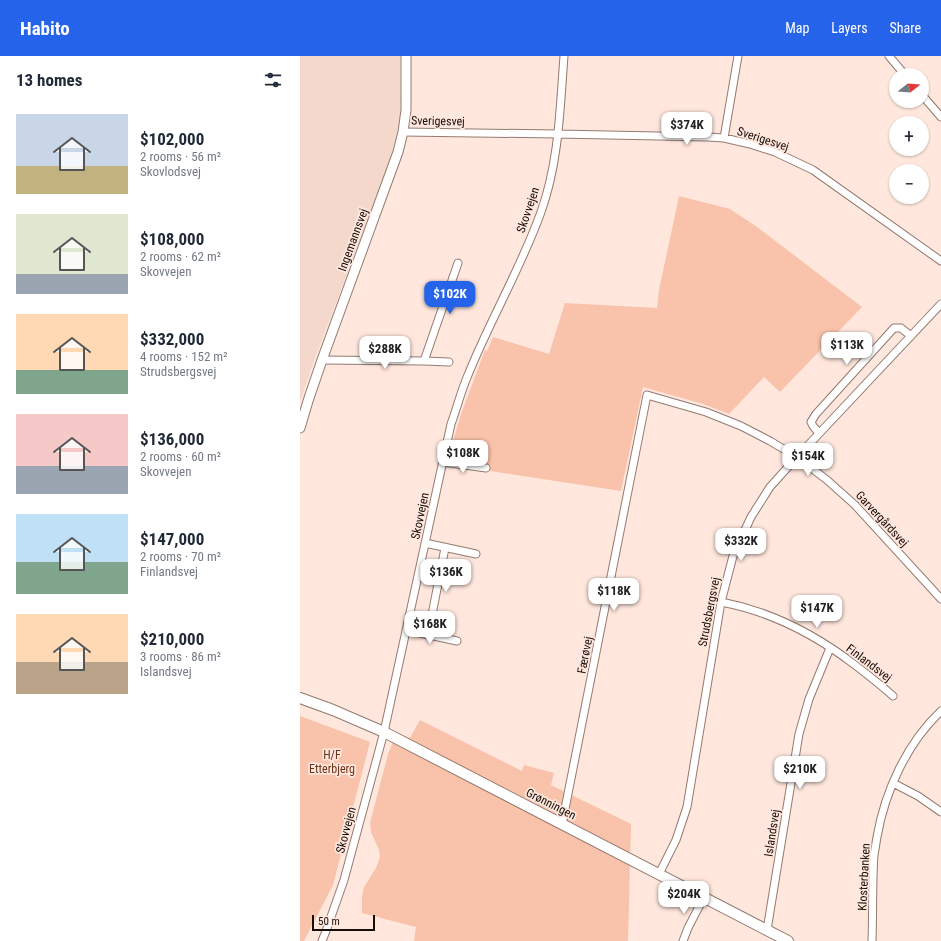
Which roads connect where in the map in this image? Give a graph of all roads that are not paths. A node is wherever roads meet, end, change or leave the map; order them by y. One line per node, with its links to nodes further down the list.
1 (406, 56): 8 (street, Ingemannsvej)
2 (564, 56): 9 (street, Skovvejen)
3 (738, 56): 10 (street)
4 (889, 56): 5 (street)
5 (899, 68)
6 (929, 103): 7 (street)
7 (941, 117)
8 (403, 132): 9 (street, Sverigesvej); 15 (street, Ingemannsvej)
9 (558, 134): 10 (street, Sverigesvej); 22 (street, Skovvejen)
10 (724, 138): 11 (street, Sverigesvej)
11 (941, 261)
12 (458, 263): 16 (street)
13 (941, 304): 14 (street, Strudsbergsvej)
14 (911, 336): 20 (street, Strudsbergsvej); 20 (street)
15 (322, 360): 16 (street); 19 (street, Ingemannsvej)
16 (424, 361): 17 (street)
17 (449, 362)
18 (647, 396): 21 (street, Garvergårdsvej); 39 (street, Færøvej)
19 (300, 428)
20 (819, 433): 21 (street, Strudsbergsvej)
21 (797, 457): 27 (street, Garvergårdsvej); 28 (street, Strudsbergsvej)
22 (443, 462): 23 (street); 24 (street, Skovvejen)
23 (486, 468)
24 (425, 543): 25 (street); 29 (street, Skovvejen)
25 (445, 548): 26 (street); 30 (street)
26 (476, 554)
27 (941, 599)
28 (721, 602): 32 (street, Finlandsvej); 40 (street, Strudsbergsvej)
29 (406, 630): 30 (street); 36 (street, Skovvejen)
30 (428, 635): 31 (street)
31 (457, 641)
32 (830, 648): 33 (street, Finlandsvej); 42 (street, Islandsvej)
33 (893, 696)
34 (300, 698): 36 (main road, Grønningen)
35 (941, 711): 37 (street, Klosterbanken)
36 (384, 732): 39 (main road, Grønningen); 43 (street, Skovvejen)
37 (893, 783): 38 (street); 46 (street, Klosterbanken)
38 (941, 812)
39 (562, 824): 40 (main road, Grønningen)
40 (658, 874): 41 (main road, Grønningen)
41 (704, 898): 42 (main road, Grønningen); 44 (street)
42 (767, 930): 45 (main road, Grønningen)
43 (322, 941)
44 (683, 941)
45 (788, 941)
46 (872, 941)

